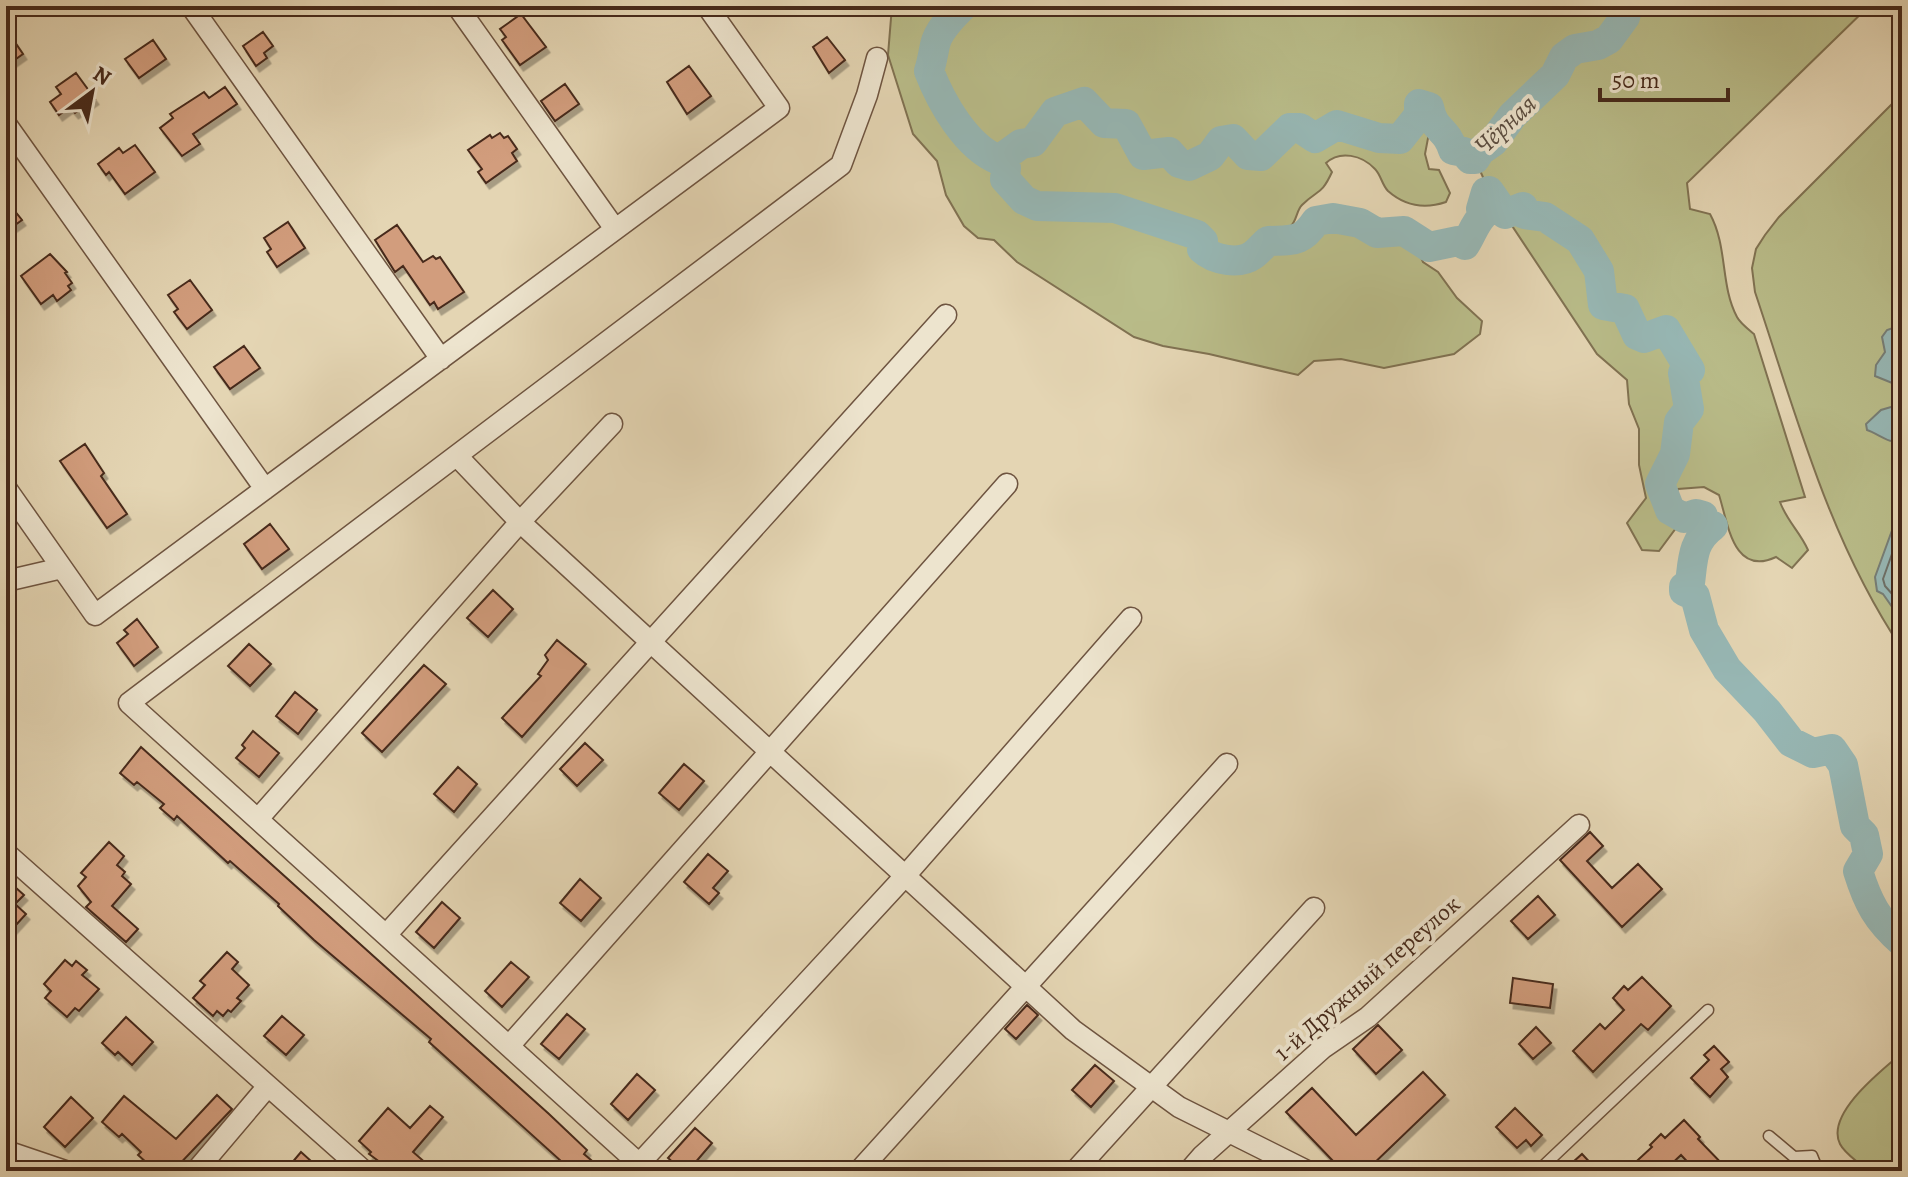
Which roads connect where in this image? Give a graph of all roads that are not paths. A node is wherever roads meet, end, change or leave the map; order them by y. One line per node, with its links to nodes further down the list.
1 (191, 6): 8 (street)
2 (457, 6): 6 (street)
3 (707, 6): 6 (street)
4 (877, 58): 10 (street)
5 (6, 124): 13 (street)
6 (615, 229): 8 (street)
7 (946, 315): 18 (street)
8 (441, 359): 13 (street)
9 (612, 424): 14 (street)
10 (457, 456): 14 (street); 21 (street)
11 (1007, 484): 19 (street)
12 (6, 488): 15 (street)
13 (265, 489): 15 (street)
14 (520, 522): 18 (street); 21 (street)
15 (62, 568): 16 (street)
16 (6, 581)
17 (1131, 618): 24 (street)
18 (652, 643): 19 (street); 26 (street)
19 (768, 750): 24 (street); 29 (street)
20 (1227, 764): 27 (street)
21 (258, 819): 26 (street)
22 (1579, 825): 32 (street, 1-й Дружный переулок)
23 (6, 853): 30 (street)
24 (905, 876): 27 (street); 35 (street)
25 (1314, 908): 31 (street)
26 (386, 935): 29 (street)
27 (1024, 985): 31 (street); 39 (street)
28 (1708, 1010): 43 (lane)
29 (509, 1046): 35 (street)
30 (268, 1086): 37 (street); 38 (street)
31 (1153, 1088): 32 (street); 40 (street)
32 (1230, 1134): 41 (street, 1-й Дружный переулок); 42 (street)
33 (1769, 1136): 44 (lane)
34 (6, 1151): 36 (street)
35 (643, 1168)
36 (65, 1171)
37 (196, 1171)
38 (364, 1171)
39 (859, 1171)
40 (1075, 1171)
41 (1189, 1171)
42 (1307, 1171)
43 (1538, 1171)
44 (1818, 1171)

